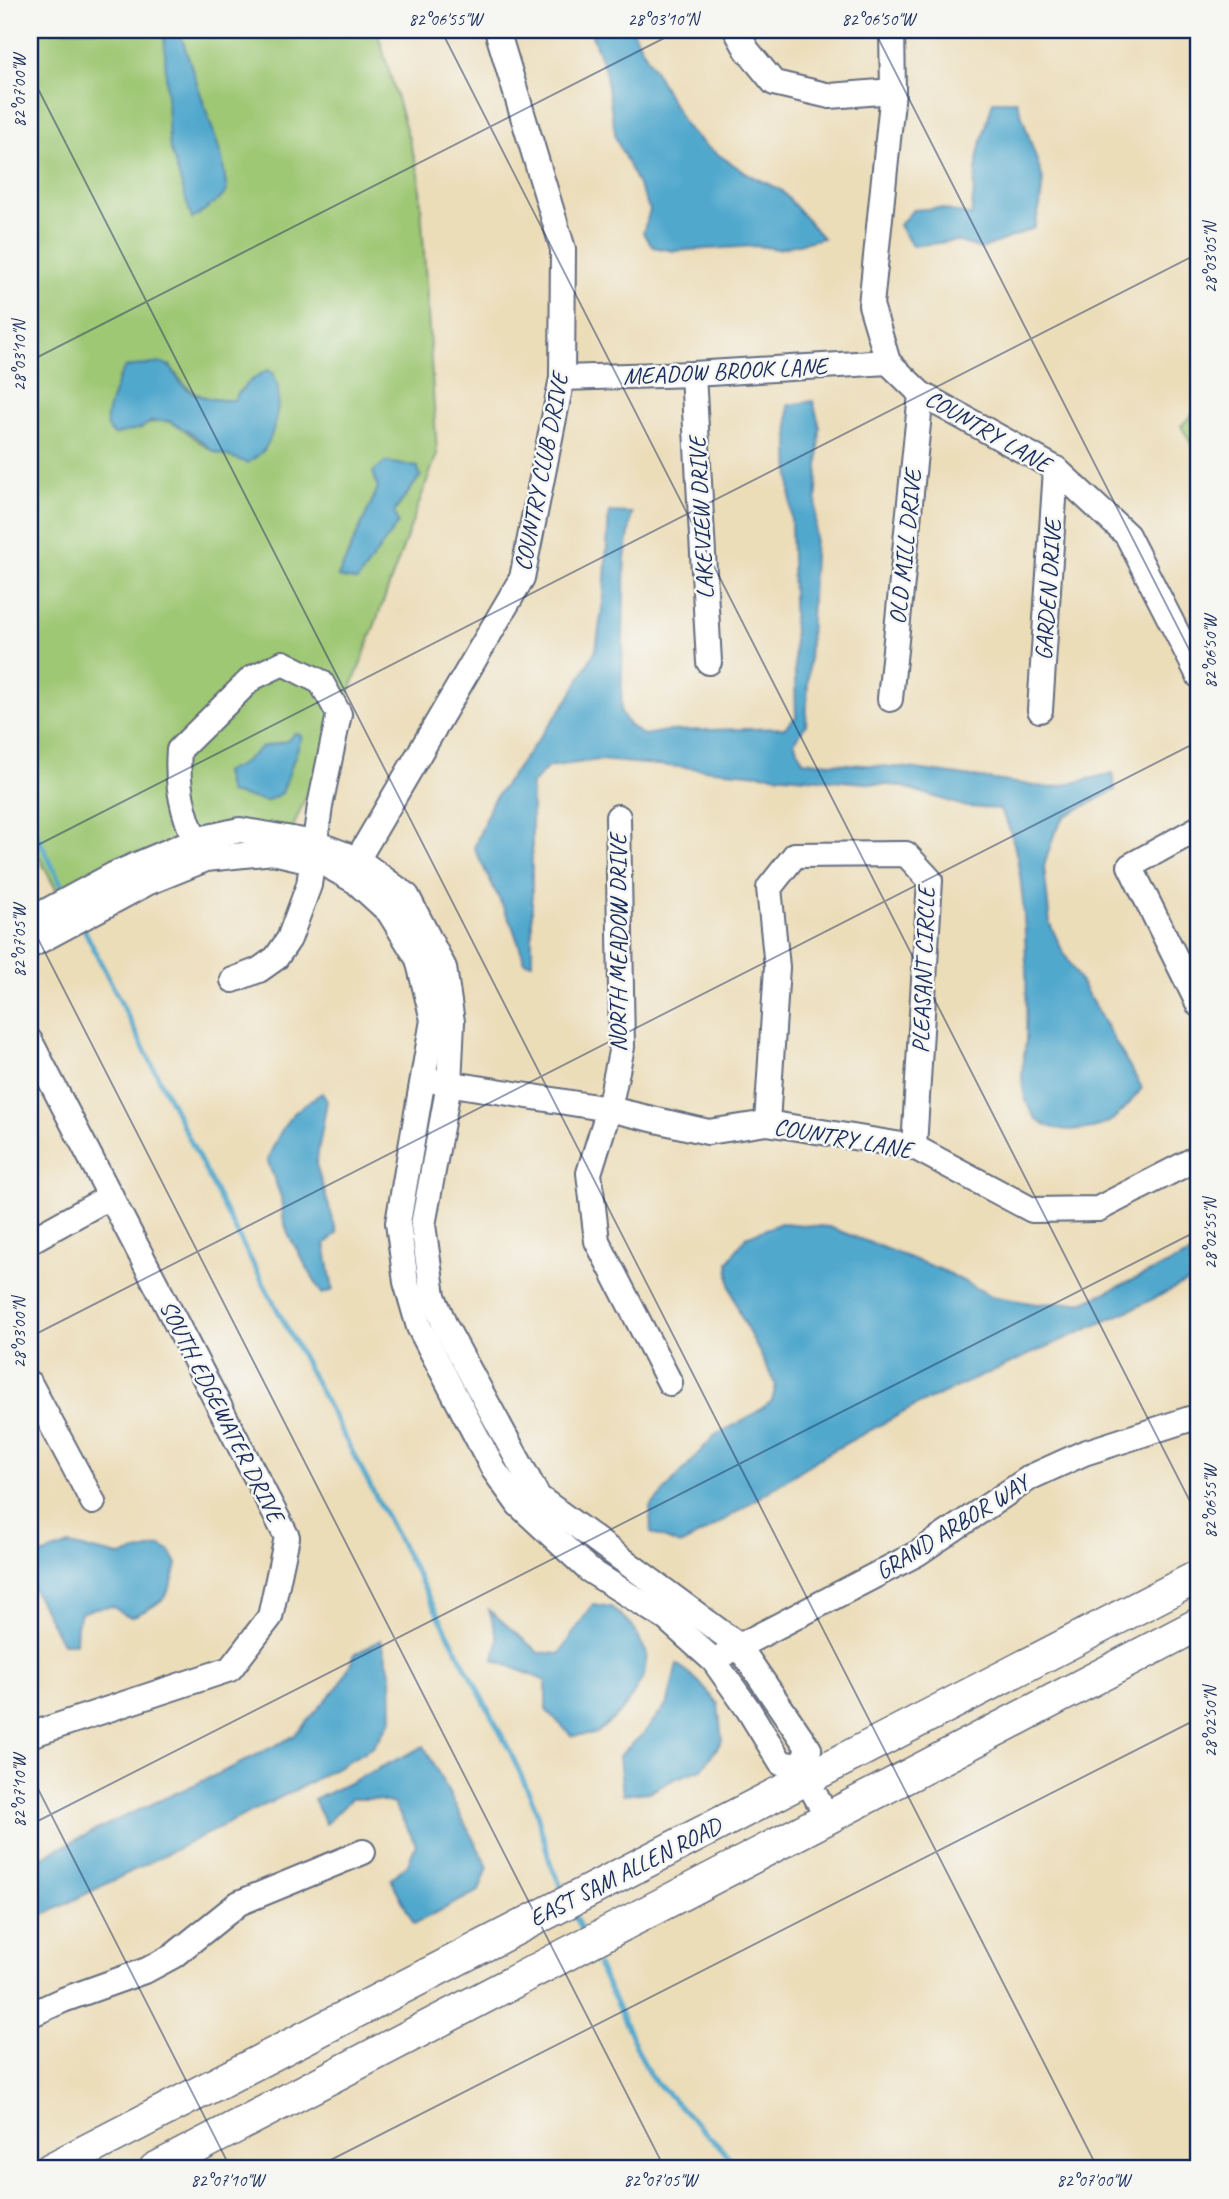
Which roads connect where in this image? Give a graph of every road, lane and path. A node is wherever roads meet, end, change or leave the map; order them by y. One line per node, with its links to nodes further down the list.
1 (497, 30): 7 (street, COUNTRY CLUB DRIVE)
2 (736, 30): 4 (street)
3 (892, 30): 4 (street)
4 (893, 91): 5 (street)
5 (888, 362): 6 (street, MEADOW BROOK LANE); 8 (street, COUNTRY LANE)
6 (693, 374): 7 (street, MEADOW BROOK LANE); 10 (street, LAKEVIEW DRIVE)
7 (562, 378): 18 (street, COUNTRY CLUB DRIVE)
8 (921, 394): 9 (street, COUNTRY LANE); 12 (street, OLD MILL DRIVE)
9 (1056, 469): 11 (street, COUNTRY LANE); 13 (street, GARDEN DRIVE)
10 (709, 662)
11 (1199, 676)
12 (890, 699)
13 (1040, 710)
14 (618, 817): 27 (street, NORTH MEADOW DRIVE)
15 (1199, 828): 23 (street)
16 (201, 850): 17 (street); 17 (street); 19 (street)
17 (314, 852): 18 (street); 22 (street)
18 (352, 868): 25 (street); 26 (street)
19 (119, 885): 20 (street); 21 (street)
20 (30, 920)
21 (30, 946)
22 (233, 979)
23 (1199, 1004)
24 (30, 1041): 31 (street, SOUTH EDGEWATER DRIVE)
25 (424, 1079): 26 (street, COUNTRY LANE); 36 (street)
26 (449, 1084): 27 (street, COUNTRY LANE); 35 (street)
27 (609, 1109): 28 (street, COUNTRY LANE); 33 (street, NORTH MEADOW DRIVE)
28 (767, 1123): 29 (street, COUNTRY LANE); 29 (street, PLEASANT CIRCLE)
29 (914, 1147): 30 (street, COUNTRY LANE)
30 (1199, 1157)
31 (111, 1196): 32 (street); 47 (street, SOUTH EDGEWATER DRIVE)
32 (30, 1241)
33 (670, 1383)
34 (30, 1384): 38 (street)
35 (479, 1388): 36 (street); 40 (street)
36 (457, 1399): 40 (street)
37 (1199, 1416): 43 (street, GRAND ARBOR WAY)
38 (93, 1502)
39 (1199, 1576): 48 (main road, EAST SAM ALLEN ROAD)
40 (640, 1589): 41 (street)
41 (673, 1611): 43 (street); 44 (street)
42 (1199, 1624): 49 (main road)
43 (738, 1645): 44 (street, GRAND ARBOR WAY); 45 (street)
44 (714, 1661): 46 (street)
45 (771, 1694): 46 (street); 48 (street)
46 (748, 1709): 48 (street)
47 (30, 1735)
48 (803, 1772): 49 (street); 52 (main road, EAST SAM ALLEN ROAD)
49 (828, 1818): 53 (main road)
50 (363, 1852): 51 (street)
51 (30, 2015)
52 (51, 2169)
53 (155, 2169)

